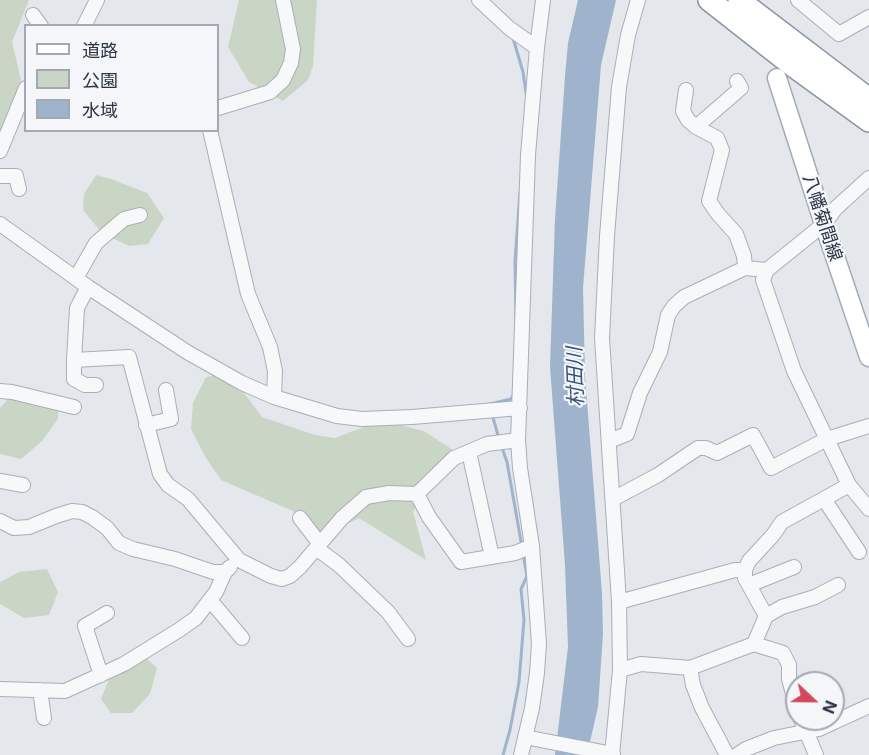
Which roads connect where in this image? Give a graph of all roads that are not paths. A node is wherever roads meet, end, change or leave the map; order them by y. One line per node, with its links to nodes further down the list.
1 (98, 0): 10 (street)
2 (283, 0): 17 (street)
3 (479, 0): 11 (street)
4 (543, 0): 11 (street)
5 (638, 0): 44 (street)
6 (710, 0): 18 (highway)
7 (739, 0): 16 (highway)
8 (798, 0): 9 (street)
9 (869, 17)
10 (85, 24)
11 (537, 48): 39 (street)
12 (777, 78): 27 (main road, 八幡菊間線)
13 (737, 81): 19 (street)
14 (686, 90): 19 (street)
15 (24, 93): 21 (street)
16 (869, 99)
17 (219, 108)
18 (869, 122)
19 (696, 127): 28 (street)
20 (210, 132): 37 (street)
21 (0, 151)
22 (0, 176): 24 (street)
23 (869, 178): 27 (street)
24 (19, 189)
25 (140, 215): 30 (street)
26 (0, 224): 30 (street)
27 (824, 224): 29 (street); 32 (main road, 八幡菊間線)
28 (745, 268): 29 (street); 44 (street)
29 (766, 270): 42 (street)
30 (76, 278): 31 (street)
31 (88, 287): 33 (street); 37 (street)
32 (869, 357)
33 (74, 360): 34 (street); 40 (street)
34 (96, 385)
35 (166, 390): 40 (street)
36 (0, 391): 38 (street)
37 (274, 397): 39 (street)
38 (74, 407)
39 (520, 408): 43 (street)
40 (146, 425): 59 (street)
41 (869, 426): 42 (street)
42 (827, 439): 48 (street); 50 (street)
43 (518, 440): 45 (street); 56 (street)
44 (609, 441): 50 (street)
45 (469, 452): 49 (street); 58 (street)
46 (0, 482): 47 (street)
47 (23, 484)
48 (849, 485): 51 (street); 52 (street)
49 (417, 494): 55 (street); 58 (street)
50 (613, 499): 66 (street)
51 (824, 499): 57 (street); 61 (street)
52 (869, 509)
53 (300, 518): 55 (street)
54 (0, 521): 62 (street)
55 (318, 546): 59 (street); 70 (street)
56 (532, 546): 58 (street); 83 (street)
57 (859, 552)
58 (492, 557)
59 (239, 560): 62 (street)
60 (794, 567): 63 (street)
61 (745, 570): 63 (street); 66 (street)
62 (225, 572): 65 (street)
63 (749, 585): 68 (street)
64 (838, 585): 68 (street)
65 (210, 600): 69 (street); 75 (street)
66 (619, 602): 73 (street)
67 (107, 613): 75 (street)
68 (766, 616): 71 (street)
69 (242, 638)
70 (408, 639)
71 (754, 644): 72 (street); 74 (street)
72 (690, 668): 73 (street); 86 (street)
73 (620, 670): 84 (street)
74 (789, 671)
75 (101, 675): 77 (street)
76 (0, 688): 77 (street)
77 (40, 690): 80 (street)
78 (869, 706): 79 (street)
79 (845, 717)
80 (44, 718)
81 (790, 731): 87 (street)
82 (806, 731): 88 (street)
83 (525, 738): 84 (street); 85 (street)
84 (612, 754)
85 (520, 755)
86 (727, 755)
87 (738, 755)
88 (816, 755)

